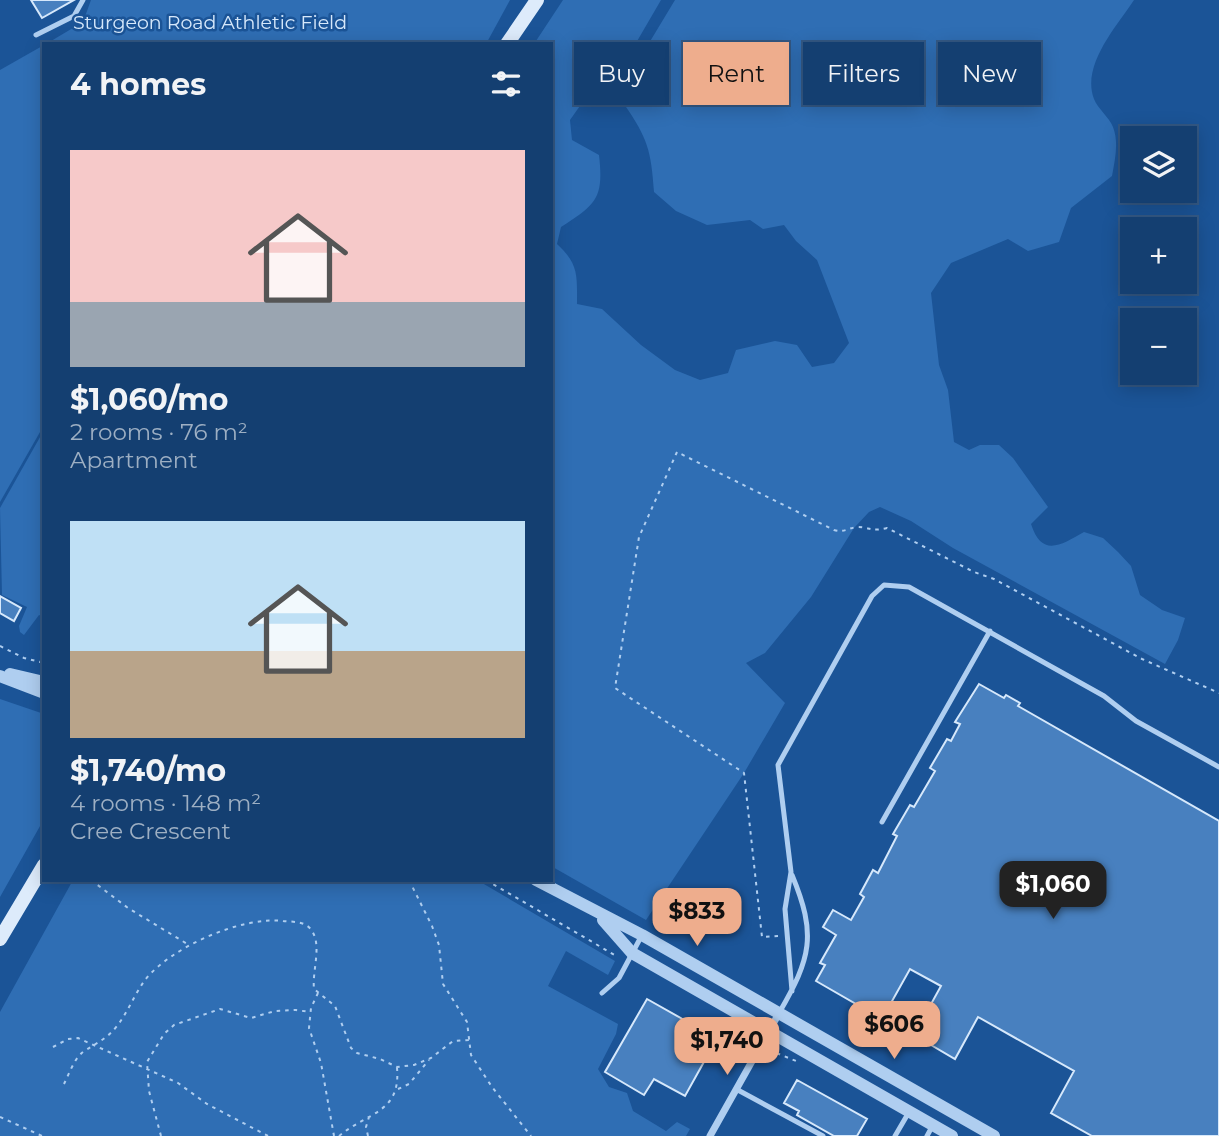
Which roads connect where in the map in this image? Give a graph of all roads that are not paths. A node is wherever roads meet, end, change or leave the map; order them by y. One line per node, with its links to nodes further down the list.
1 (83, 0): 4 (lane)
2 (525, 0): 5 (main road)
3 (537, 0): 6 (main road)
4 (36, 35)
5 (503, 42)
6 (508, 42)
7 (989, 631): 11 (lane); 12 (lane); 14 (lane)
8 (0, 674): 9 (street); 10 (street)
9 (42, 682)
10 (42, 693)
11 (1219, 767)
12 (882, 822)
13 (42, 868): 18 (main road)
14 (791, 872): 20 (lane); 20 (lane)
15 (540, 882): 16 (street)
16 (598, 915): 17 (street); 19 (street)
17 (642, 935): 19 (lane); 22 (street)
18 (0, 939)
19 (632, 953): 21 (lane); 23 (street)
20 (792, 991): 22 (lane)
21 (602, 993)
22 (778, 1015): 23 (street); 31 (street)
23 (768, 1032): 24 (street); 25 (street)
24 (736, 1089): 27 (street); 28 (lane)
25 (909, 1112): 26 (street); 29 (lane)
26 (930, 1131): 30 (street)
27 (710, 1136)
28 (823, 1136)
29 (895, 1136)
30 (952, 1136)
31 (994, 1136)

